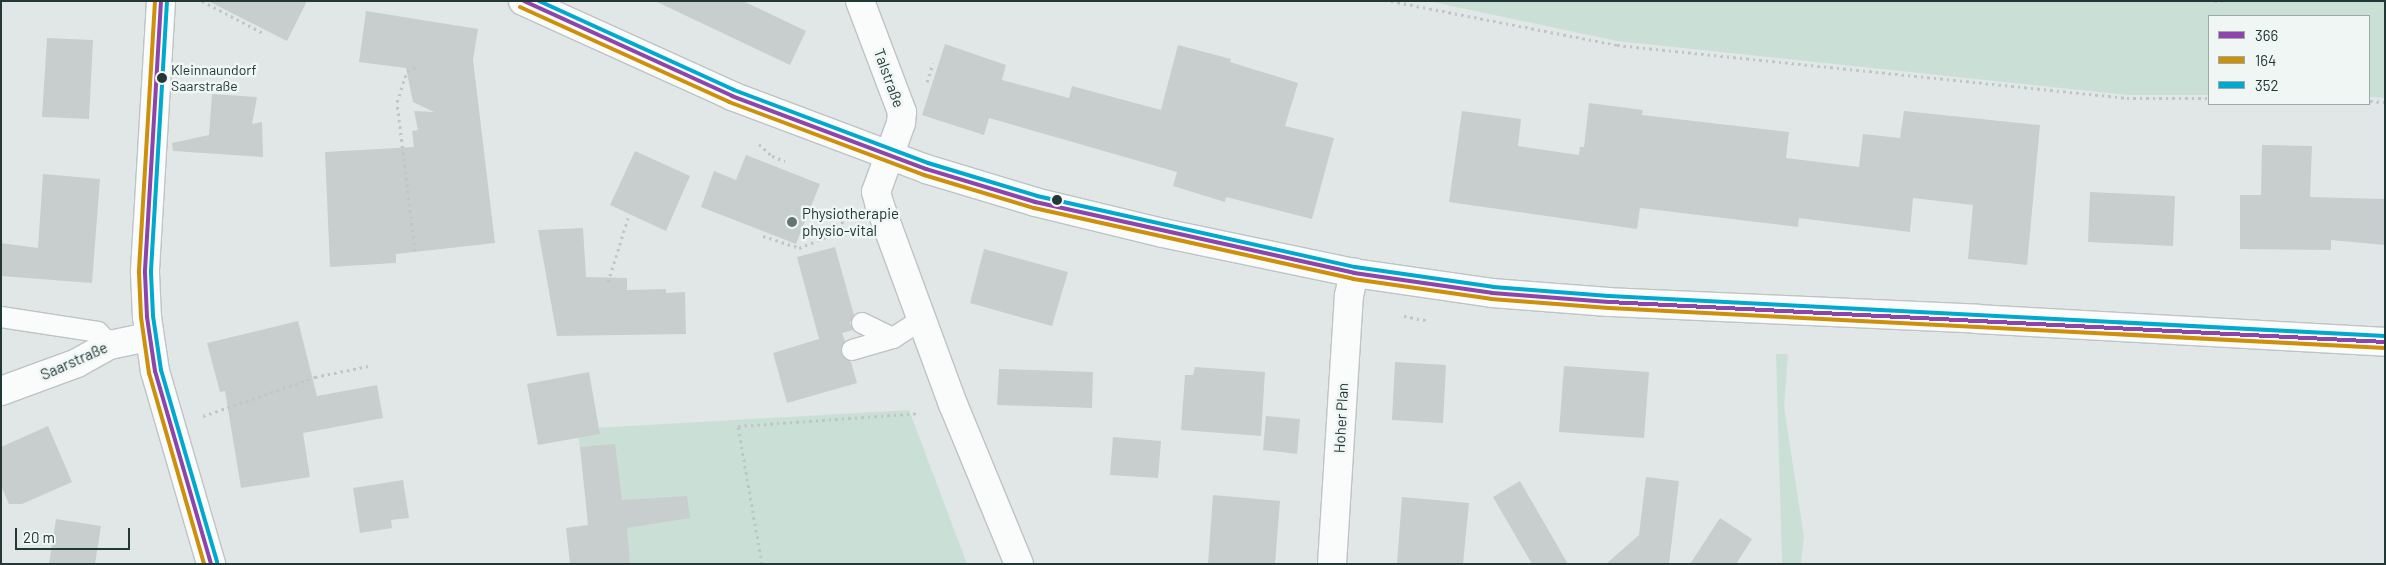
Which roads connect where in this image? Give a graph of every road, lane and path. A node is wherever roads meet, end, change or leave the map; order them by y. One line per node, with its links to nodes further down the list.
1 (161, 1): 27 (street)
2 (202, 1): 8 (path)
3 (523, 1): 16 (street)
4 (860, 1): 16 (street, Talstraße)
5 (1391, 1): 12 (path)
6 (2214, 1): 7 (path)
7 (2223, 1)
8 (266, 34)
9 (933, 63): 11 (path)
10 (418, 66): 21 (path)
11 (928, 79)
12 (2208, 98)
13 (2371, 101): 14 (path)
14 (2385, 102)
15 (772, 156): 17 (path)
16 (888, 156): 22 (street); 25 (street, Talstraße)
17 (785, 161)
18 (628, 218): 23 (path)
19 (835, 225): 20 (path)
20 (762, 236)
21 (415, 251)
22 (1354, 273): 29 (street); 39 (street, Hoher Plan)
23 (608, 282)
24 (1, 317): 30 (lane)
25 (921, 320): 28 (lane); 38 (street)
26 (862, 322): 28 (lane)
27 (149, 337): 30 (street, Saarstraße); 36 (street)
28 (894, 338): 31 (lane)
29 (2385, 342)
30 (110, 345): 33 (street, Saarstraße)
31 (852, 350)
32 (368, 366): 35 (path)
33 (1, 391)
34 (909, 414): 37 (path)
35 (194, 421)
36 (211, 564)
37 (762, 564)
38 (1019, 564)
39 (1332, 564)

